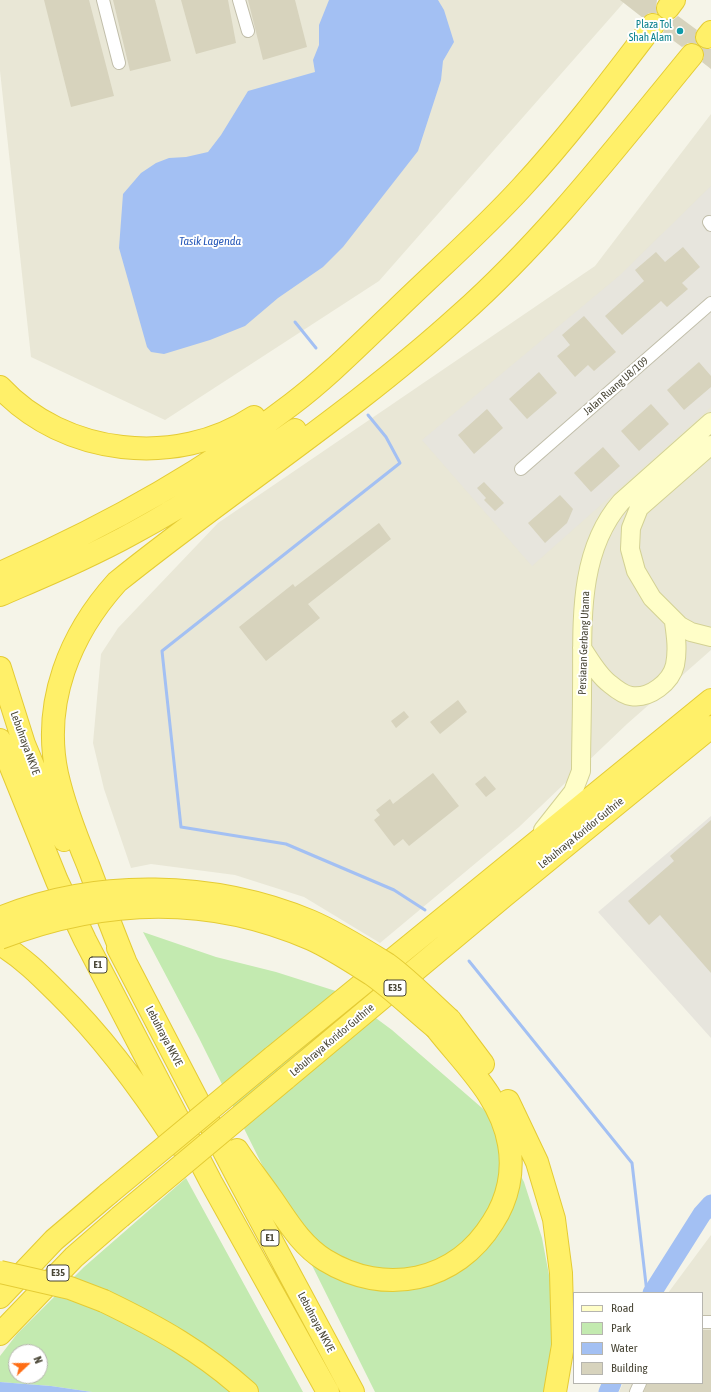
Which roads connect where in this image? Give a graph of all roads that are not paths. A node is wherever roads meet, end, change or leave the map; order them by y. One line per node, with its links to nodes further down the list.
1 (103, 0): 6 (street)
2 (239, 0): 4 (street)
3 (653, 25): 9 (highway)
4 (248, 31)
5 (692, 55): 10 (highway)
6 (119, 63)
7 (711, 303): 13 (street, Jalan Ruang U8/109)
8 (0, 387): 9 (highway)
9 (310, 389): 14 (highway)
10 (367, 394): 14 (highway); 31 (highway)
11 (711, 422): 18 (main road, Persiaran Gerbang Utama)
12 (711, 445): 16 (main road)
13 (521, 469)
14 (13, 575): 15 (highway)
15 (0, 595)
16 (674, 622): 17 (main road); 18 (main road)
17 (711, 637)
18 (582, 648): 27 (main road, Persiaran Gerbang Utama)
19 (0, 668): 31 (highway, Lebuhraya NKVE / E1)
20 (711, 683): 23 (highway)
21 (711, 700): 23 (highway, Lebuhraya Koridor Guthrie / E35)
22 (711, 727): 26 (highway, Lebuhraya Koridor Guthrie / E35)
23 (677, 728): 27 (highway, Lebuhraya Koridor Guthrie / E35)
24 (0, 740): 34 (highway, Lebuhraya NKVE / E1)
25 (711, 740): 26 (highway)
26 (682, 751): 37 (highway, Lebuhraya Koridor Guthrie / E35, bridge)
27 (530, 848): 36 (highway, Lebuhraya Koridor Guthrie / E35, bridge)
28 (0, 918): 32 (highway, bridge)
29 (0, 938): 32 (highway, bridge)
30 (0, 944): 34 (highway)
31 (125, 961): 33 (highway, Lebuhraya NKVE / E1)
32 (443, 1024): 33 (highway); 41 (highway)
33 (189, 1082): 40 (highway, Lebuhraya NKVE / E1)
34 (211, 1182): 39 (highway, Lebuhraya NKVE / E1)
35 (0, 1272): 38 (highway, bridge)
36 (0, 1297)
37 (0, 1334)
38 (247, 1392)
39 (328, 1392)
40 (353, 1392)
41 (555, 1392)

